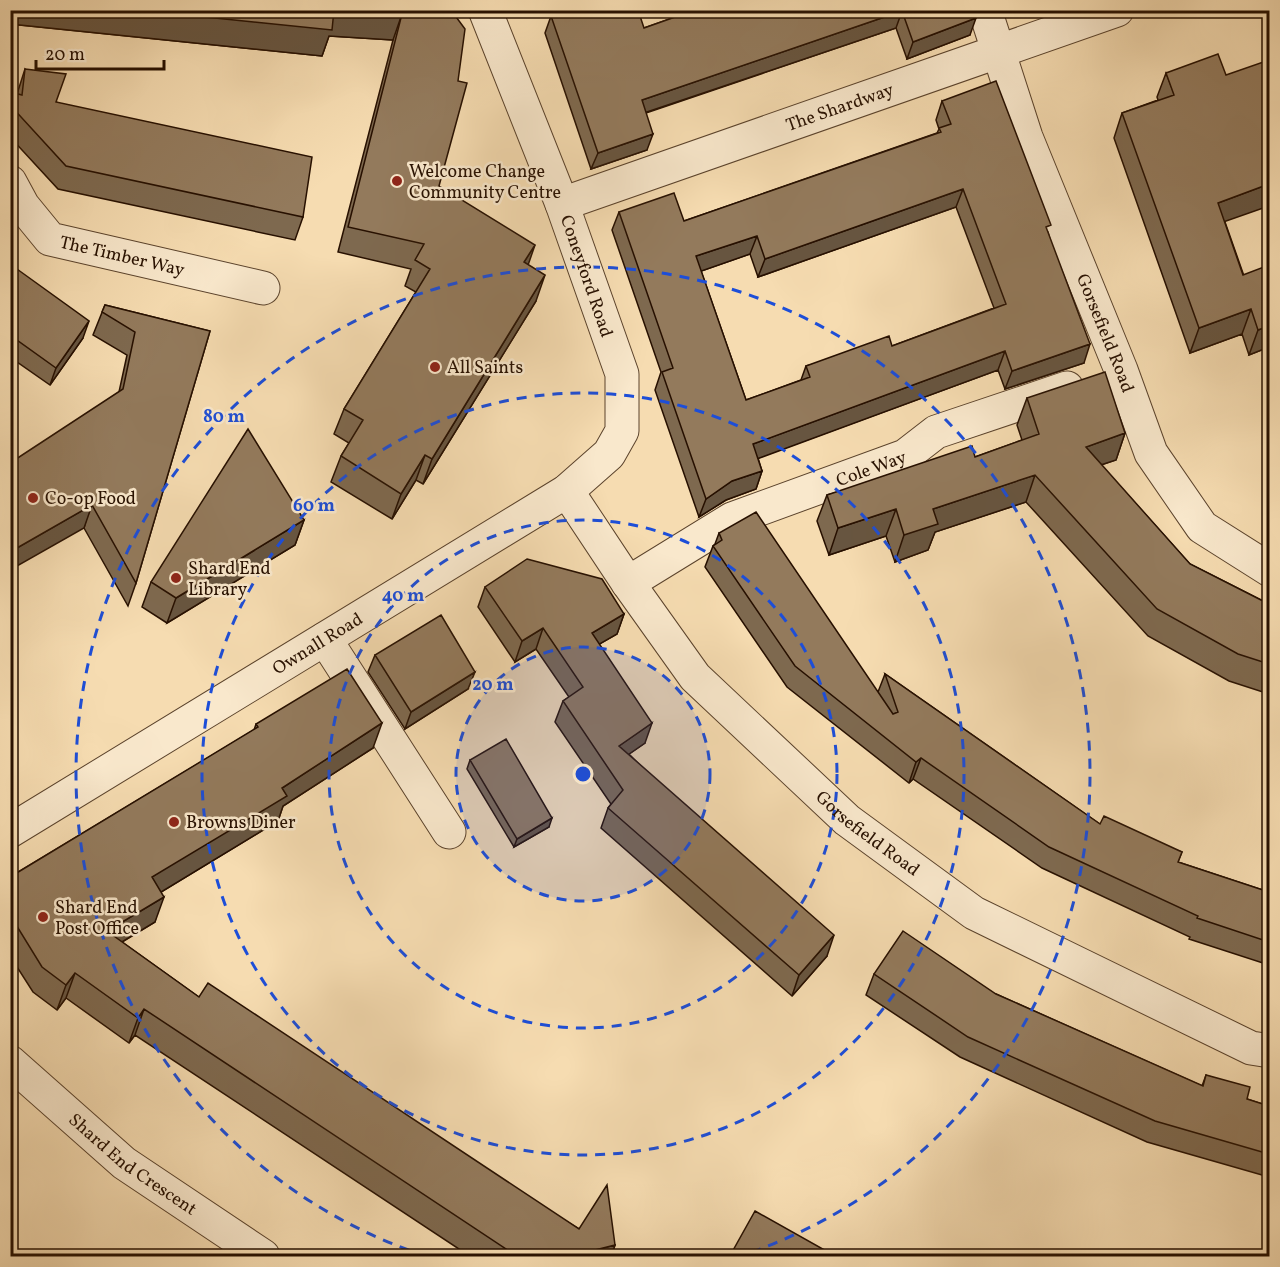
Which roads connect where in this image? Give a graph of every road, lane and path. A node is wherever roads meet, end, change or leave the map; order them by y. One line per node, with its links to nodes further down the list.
1 (485, 10): 6 (street, Coneyford Road)
2 (985, 10): 4 (street)
3 (1117, 10): 4 (street, The Shardway)
4 (998, 53): 6 (street, The Shardway); 8 (street, Gorsefield Road)
5 (10, 182): 7 (street, The Timber Way)
6 (562, 204): 9 (street, Coneyford Road)
7 (263, 288)
8 (1121, 370): 11 (street, Gorsefield Road); 12 (street, Cole Way)
9 (622, 374): 10 (street, Ownall Road)
10 (567, 491): 12 (street, Gorsefield Road); 13 (street, Ownall Road)
11 (1269, 570)
12 (628, 583): 16 (street, Gorsefield Road)
13 (325, 639): 14 (street, Ownall Road); 15 (street)
14 (10, 831)
15 (449, 832)
16 (1269, 1052)
17 (10, 1062): 18 (street, Shard End Crescent)
18 (263, 1257)

